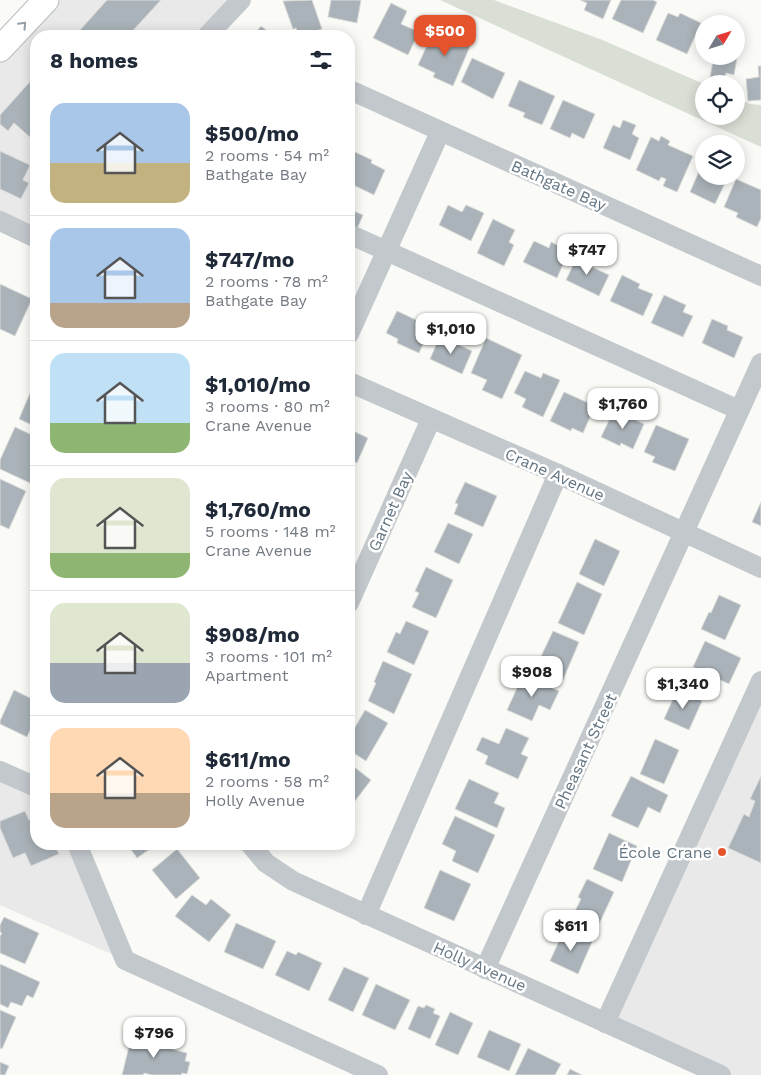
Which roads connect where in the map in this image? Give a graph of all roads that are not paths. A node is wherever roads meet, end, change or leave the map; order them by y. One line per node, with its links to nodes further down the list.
1 (46, 0): 4 (main road, one-way to 1)
2 (241, 0): 3 (street)
3 (213, 30)
4 (0, 50)
5 (355, 92): 6 (street, Bathgate Bay)
6 (440, 132): 10 (street); 11 (street, Bathgate Bay)
7 (0, 221): 8 (street)
8 (30, 230)
9 (355, 237): 10 (street)
10 (386, 252): 12 (street); 15 (street)
11 (761, 276)
12 (355, 321)
13 (761, 363): 15 (street)
14 (355, 385): 16 (street, Crane Avenue)
15 (739, 410): 18 (street)
16 (431, 419): 17 (street, Crane Avenue); 20 (street, Garnet Bay)
17 (558, 474): 18 (street, Crane Avenue); 26 (street)
18 (684, 532): 19 (street, Crane Avenue); 27 (street, Pheasant Street)
19 (761, 568)
20 (355, 590)
21 (761, 680): 28 (street)
22 (0, 770): 23 (street)
23 (30, 784)
24 (79, 850): 29 (street)
25 (255, 850): 26 (street, Holly Avenue)
26 (366, 915): 27 (street, Holly Avenue)
27 (485, 969): 28 (street, Holly Avenue)
28 (605, 1023): 30 (street, Holly Avenue)
29 (378, 1075)
30 (721, 1075)

